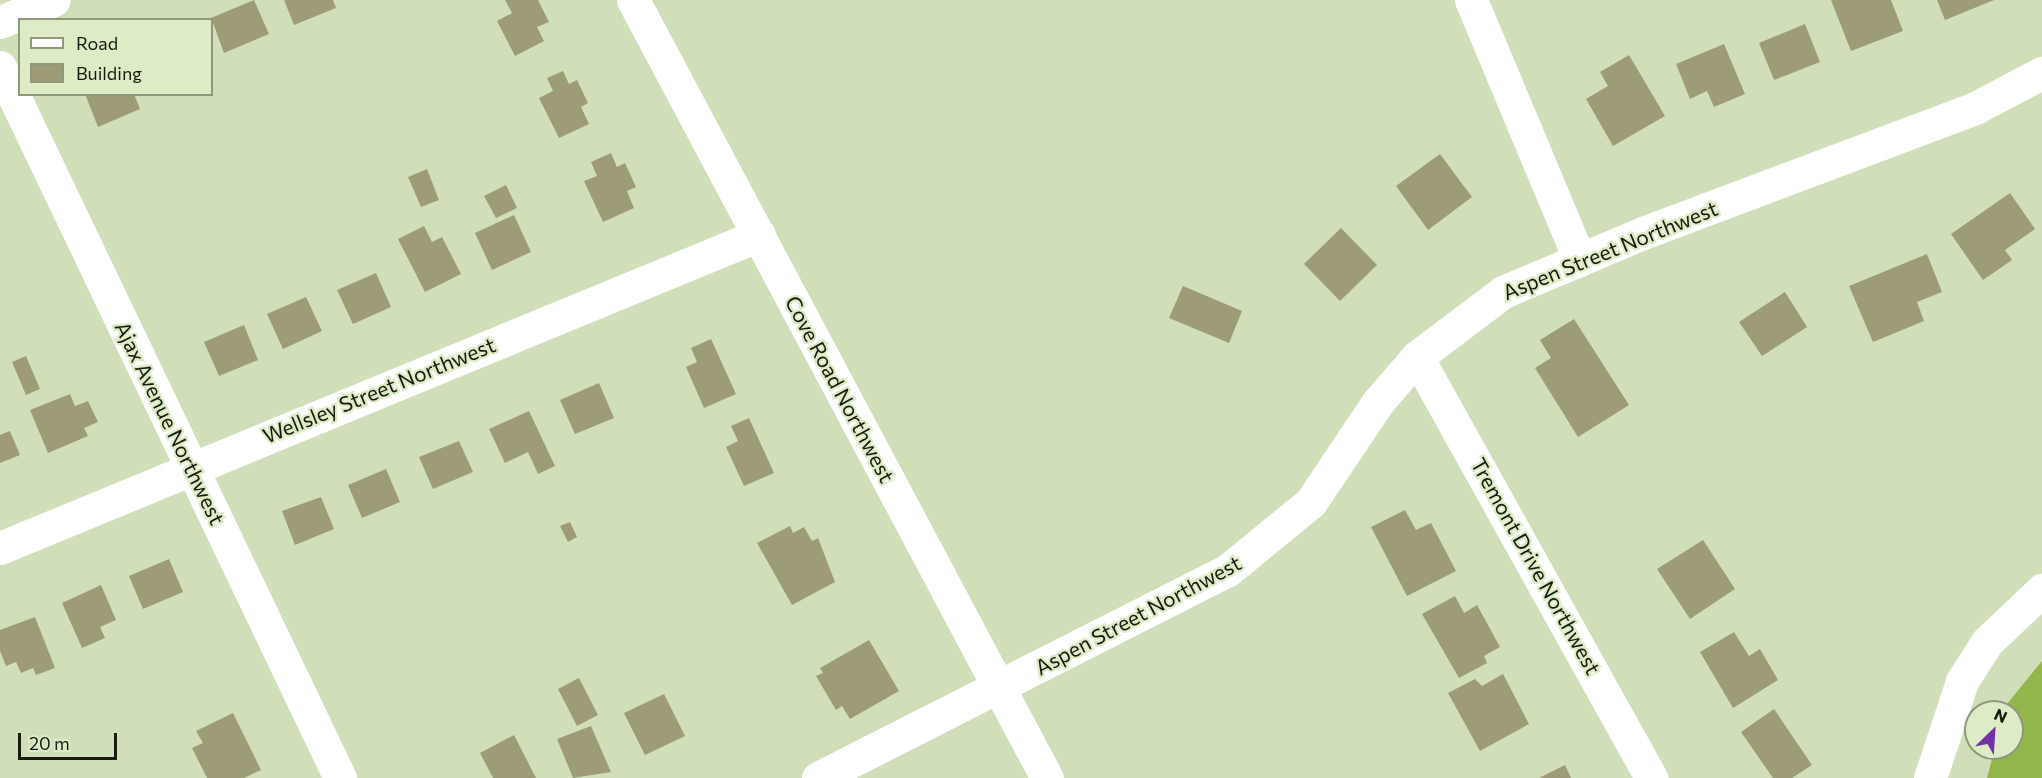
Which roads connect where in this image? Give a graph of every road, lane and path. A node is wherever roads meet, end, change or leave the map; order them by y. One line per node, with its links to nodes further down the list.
1 (54, 0): 4 (street)
2 (633, 0): 7 (street, Cove Road Northwest)
3 (1471, 0): 8 (street)
4 (0, 22)
5 (0, 67): 10 (street, Ajax Avenue Northwest)
6 (2042, 73): 8 (street, Aspen Street Northwest)
7 (759, 235): 10 (street, Wellsley Street Northwest); 13 (street, Cove Road Northwest)
8 (1580, 260): 9 (street, Aspen Street Northwest)
9 (1417, 357): 13 (street, Aspen Street Northwest); 17 (street, Tremont Drive Northwest)
10 (191, 468): 11 (street, Wellsley Street Northwest); 14 (street, Ajax Avenue Northwest)
11 (0, 548)
12 (2042, 591): 18 (street)
13 (999, 689): 15 (street, Aspen Street Northwest); 16 (street, Cove Road Northwest)
14 (340, 778)
15 (818, 778)
16 (1047, 778)
17 (1651, 778)
18 (1930, 778)

